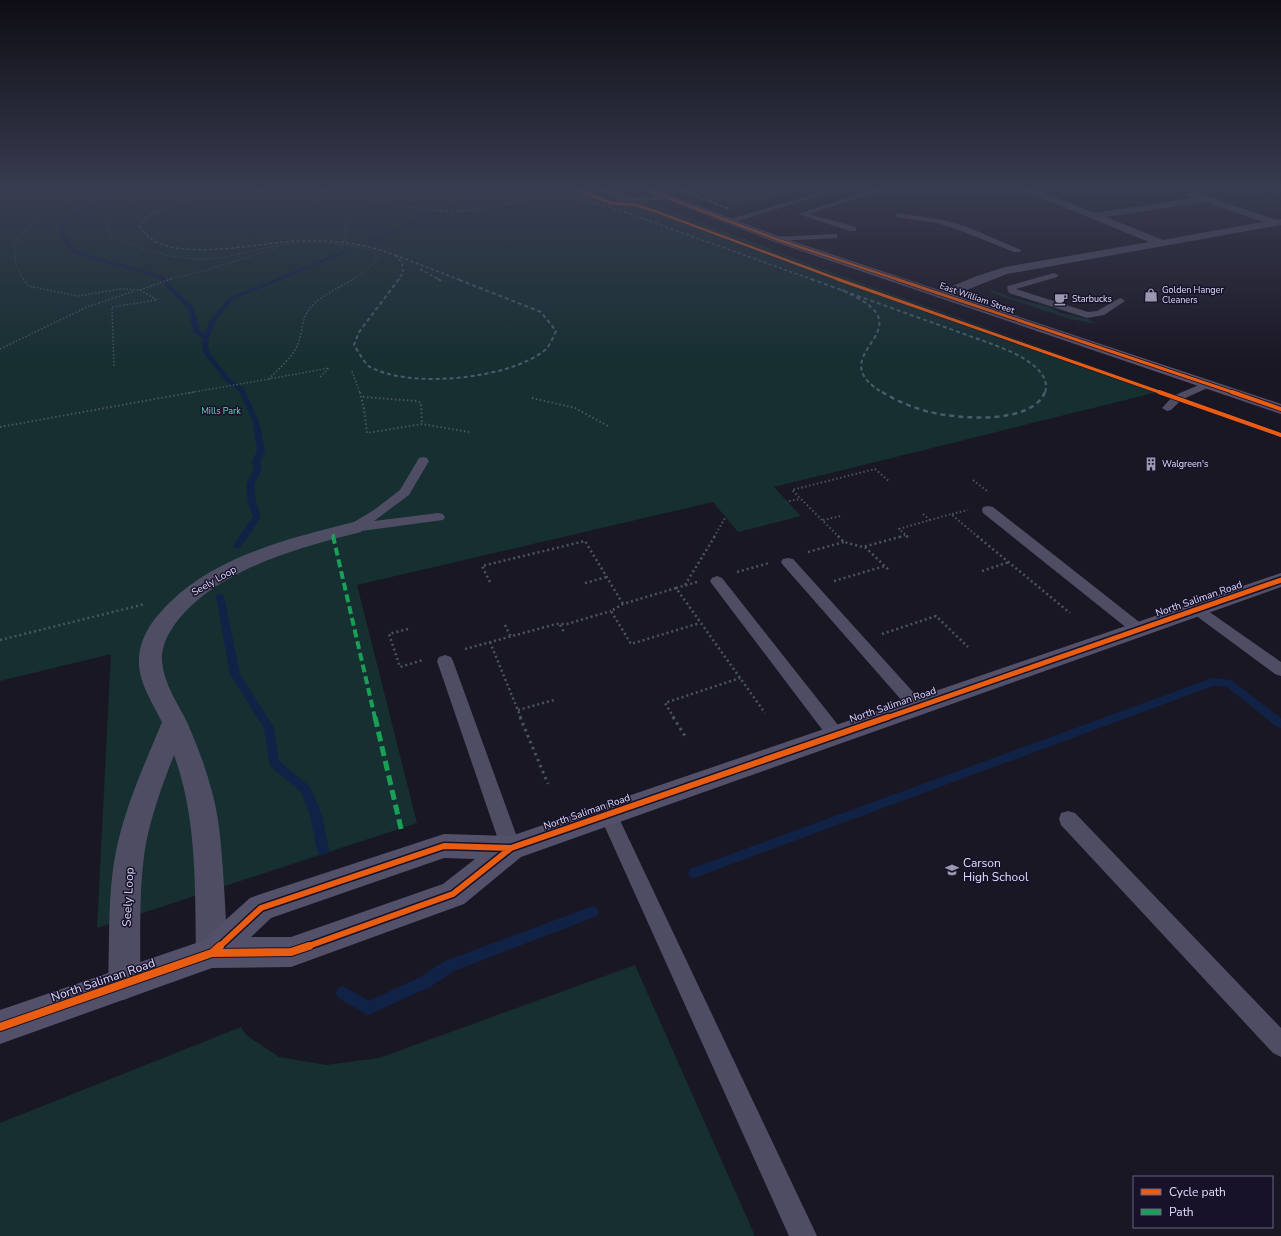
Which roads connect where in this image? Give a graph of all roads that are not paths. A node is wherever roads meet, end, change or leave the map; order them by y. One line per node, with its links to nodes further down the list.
1 (805, 248): 6 (main road, East William Street)
2 (1011, 248): 4 (lane)
3 (1137, 248): 6 (street)
4 (1017, 250)
5 (1054, 275): 7 (lane)
6 (942, 295): 8 (main road, East William Street)
7 (1121, 301)
8 (1208, 384): 9 (lane); 10 (main road, East William Street)
9 (1167, 408)
10 (1281, 409)
11 (423, 461): 14 (lane, Seely Loop)
12 (988, 510): 19 (lane)
13 (438, 517): 14 (lane, Seely Loop)
14 (354, 528): 23 (street, Seely Loop)
15 (788, 562): 22 (lane)
16 (1281, 580): 18 (main road, North Saliman Road)
17 (717, 581): 24 (lane)
18 (1196, 609): 19 (main road, North Saliman Road); 21 (lane)
19 (1138, 629): 22 (main road, North Saliman Road)
20 (438, 659): 27 (lane)
21 (1281, 670)
22 (917, 707): 24 (main road, North Saliman Road)
23 (174, 722): 28 (street, Seely Loop); 29 (street, Seely Loop)
24 (836, 735): 25 (main road, North Saliman Road)
25 (608, 814): 27 (main road, North Saliman Road); 32 (lane)
26 (1068, 819): 31 (lane)
27 (511, 848): 28 (main road, North Saliman Road); 28 (main road, North Saliman Road)
28 (212, 953): 29 (main road, North Saliman Road)
29 (124, 984): 30 (main road, North Saliman Road)
30 (0, 1027)
31 (1281, 1045)
32 (803, 1236)

